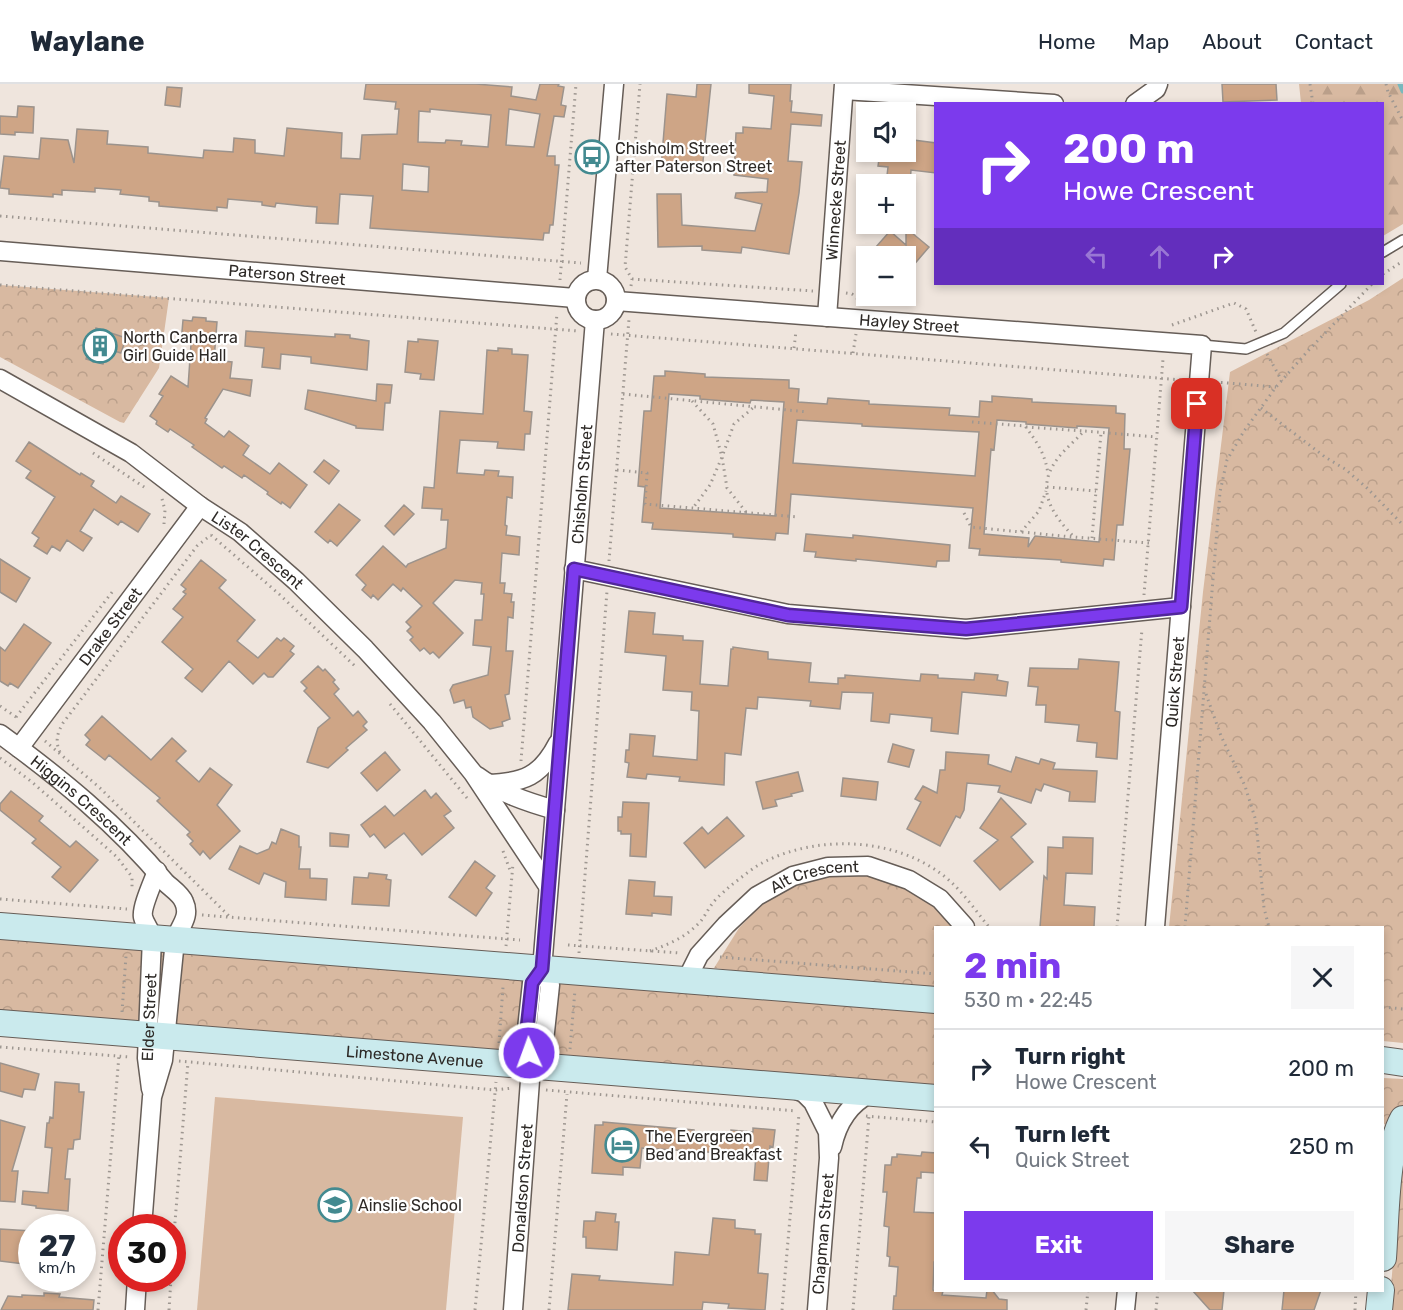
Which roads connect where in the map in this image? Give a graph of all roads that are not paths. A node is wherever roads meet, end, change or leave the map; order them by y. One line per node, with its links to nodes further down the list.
1 (614, 84): 9 (street)
2 (1158, 84): 5 (street)
3 (844, 87): 4 (street); 13 (street, Winnecke Street)
4 (1029, 102)
5 (1139, 102)
6 (1403, 240): 8 (lane)
7 (0, 251): 11 (street, Paterson Street)
8 (1384, 251)
9 (598, 272): 11 (street); 12 (street)
10 (1340, 285): 15 (lane)
11 (567, 297): 14 (street)
12 (623, 302): 13 (street, Hayley Street); 14 (street)
13 (826, 317): 15 (street, Hayley Street)
14 (594, 326): 18 (street, Chisholm Street)
15 (1202, 345): 19 (street, Quick Street)
16 (0, 379): 17 (street, Lister Crescent)
17 (195, 513): 22 (street, Drake Street); 23 (street, Lister Crescent)
18 (574, 569): 19 (street); 21 (street, Chisholm Street)
19 (1181, 607): 29 (street, Quick Street)
20 (0, 734): 22 (street, Higgins Crescent)
21 (559, 741): 23 (street); 24 (street, Chisholm Street)
22 (19, 748): 25 (street, Higgins Crescent)
23 (480, 778): 24 (street, Lister Crescent); 26 (street, Lister Crescent)
24 (555, 810): 26 (street, Chisholm Street)
25 (157, 871): 30 (street); 30 (street, Higgins Crescent)
26 (548, 886): 31 (street, Chisholm Street)
27 (0, 926): 30 (main road)
28 (965, 926): 32 (street, Alt Crescent)
29 (1155, 926)
30 (152, 938): 31 (main road); 35 (street, Elder Street)
31 (542, 969): 32 (main road); 38 (street, Chisholm Street)
32 (686, 981): 33 (main road)
33 (934, 1000)
34 (0, 1023): 35 (main road, Limestone Avenue)
35 (155, 1047): 38 (main road, Limestone Avenue); 44 (street, Elder Street)
36 (1384, 1060): 37 (main road)
37 (1403, 1063)
38 (531, 1067): 39 (main road, Limestone Avenue); 50 (street, Donaldson Street)
39 (791, 1087): 41 (main road, Limestone Avenue); 43 (street, Chapman Street)
40 (934, 1098): 41 (main road, Limestone Avenue)
41 (870, 1105): 43 (street, Chapman Street)
42 (1396, 1128): 45 (main road)
43 (829, 1158): 51 (street, Chapman Street)
44 (143, 1214)
45 (1384, 1226)
46 (137, 1292): 49 (street)
47 (1126, 1292): 52 (street)
48 (1381, 1292): 53 (main road)
49 (135, 1310)
50 (513, 1310)
51 (817, 1310)
52 (1125, 1310)
53 (1379, 1310)

